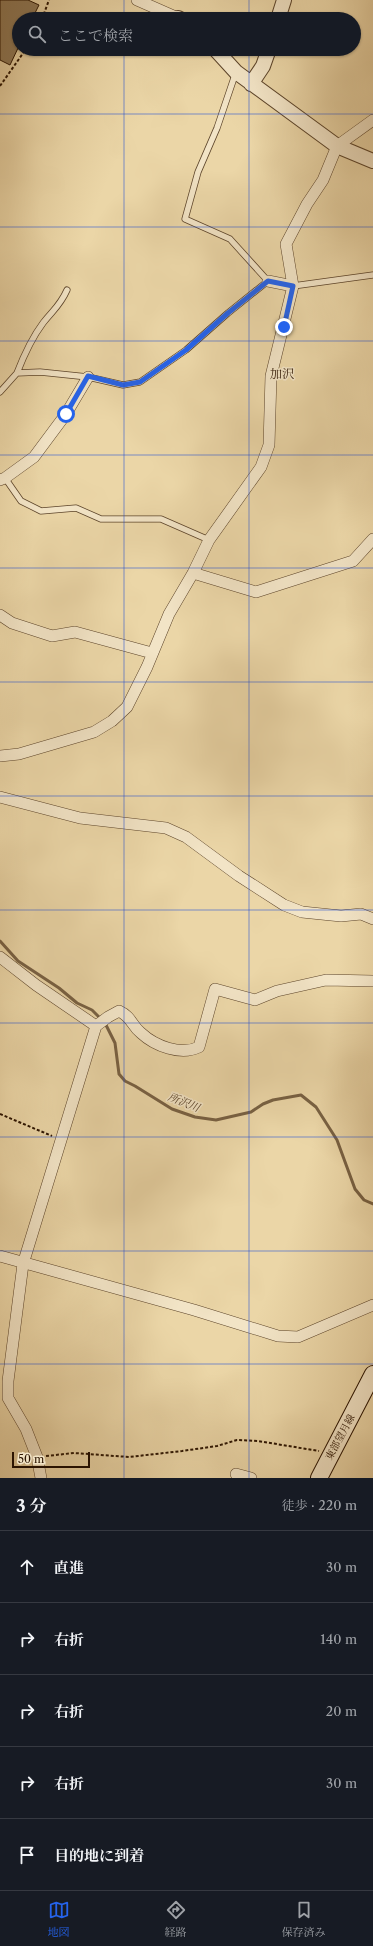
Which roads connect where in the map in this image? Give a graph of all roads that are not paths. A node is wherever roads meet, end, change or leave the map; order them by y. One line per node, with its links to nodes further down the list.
1 (137, 0): 3 (street)
2 (284, 0): 4 (street)
3 (164, 12)
4 (280, 12)
5 (221, 56): 7 (street)
6 (267, 56): 8 (street)
7 (236, 72): 8 (street); 13 (lane)
8 (251, 84): 10 (street)
9 (373, 120): 10 (street)
10 (337, 146): 11 (street); 14 (street)
11 (373, 161)
12 (373, 274): 14 (lane)
13 (268, 281): 14 (street); 17 (lane)
14 (293, 286): 21 (street)
15 (66, 290): 16 (lane)
16 (17, 374): 17 (lane); 18 (lane)
17 (88, 376): 19 (street)
18 (0, 392)
19 (2, 479): 21 (lane)
20 (373, 539): 22 (street)
21 (209, 540): 22 (street)
22 (193, 573): 24 (street)
23 (0, 615): 24 (street)
24 (152, 653): 25 (street)
25 (0, 756)
26 (0, 797): 27 (street)
27 (373, 919)
28 (0, 957): 30 (street)
29 (373, 981): 30 (street)
30 (96, 1026): 32 (street)
31 (0, 1256): 32 (street)
32 (23, 1264): 33 (street); 34 (street)
33 (373, 1305)
34 (5, 1364): 37 (street)
35 (373, 1374): 39 (main road, 東部望月線)
36 (236, 1474): 38 (street)
37 (41, 1478)
38 (251, 1478)
39 (319, 1478)

